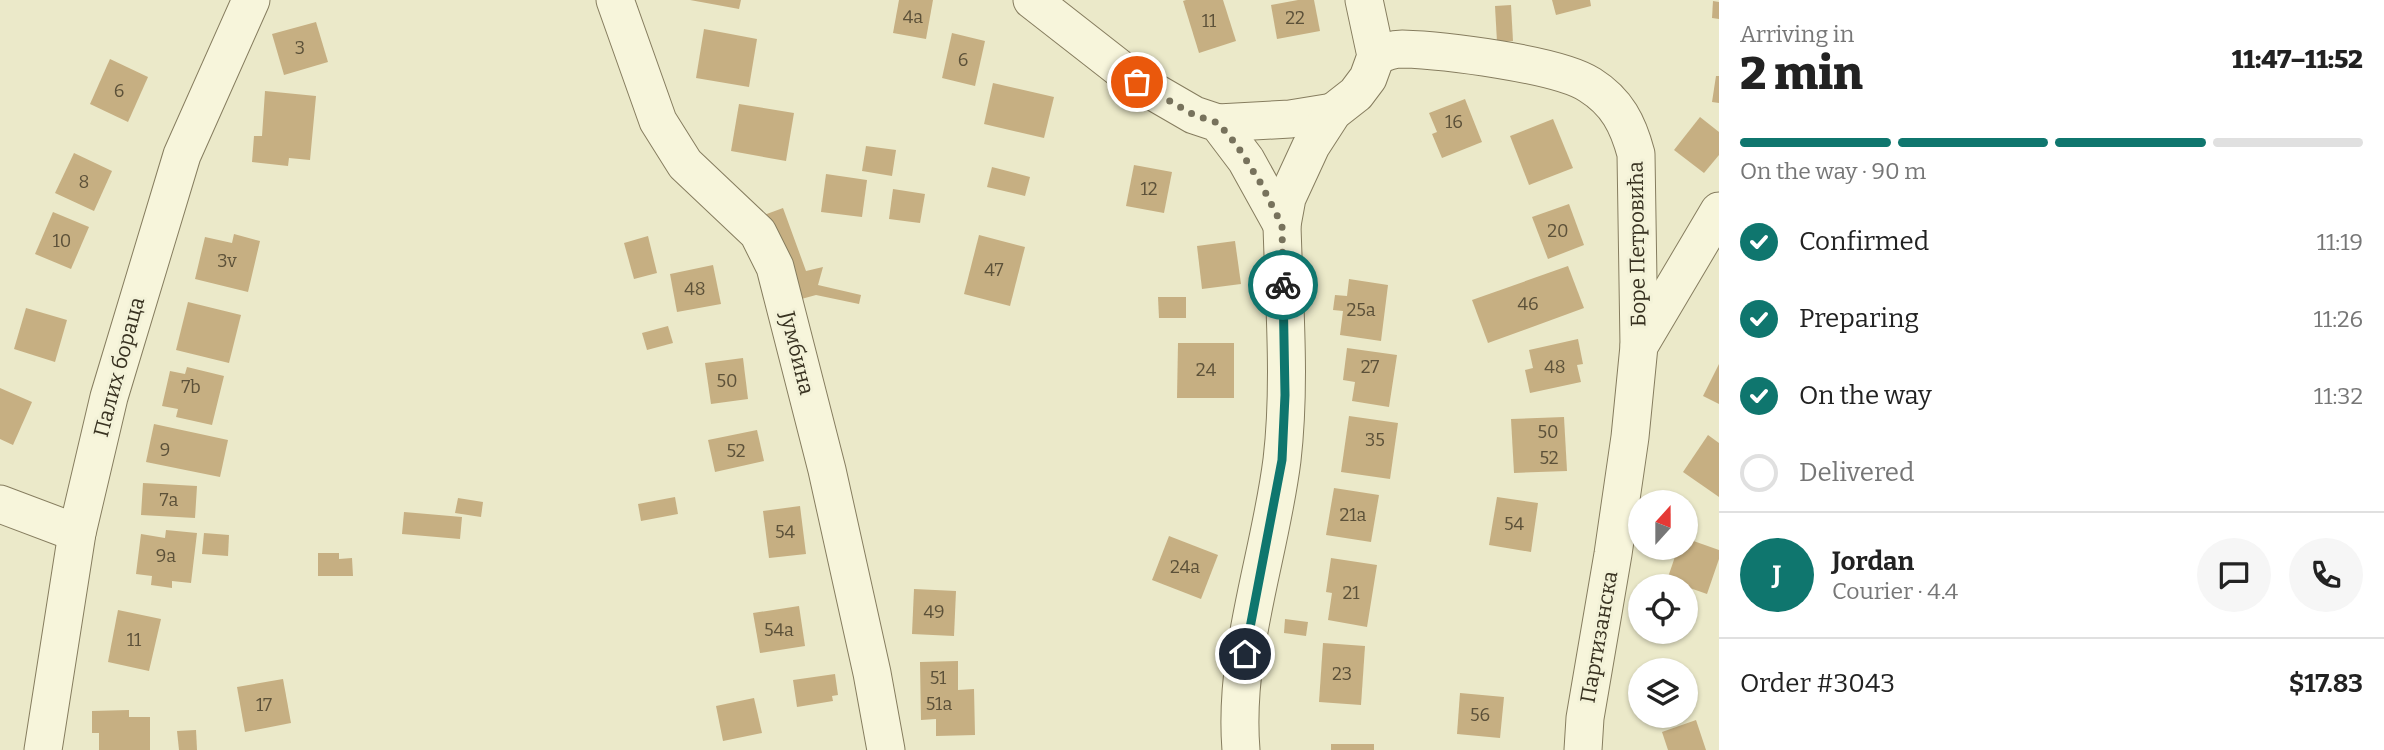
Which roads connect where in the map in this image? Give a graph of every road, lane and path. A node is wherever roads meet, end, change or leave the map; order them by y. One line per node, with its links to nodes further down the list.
1 (251, 0): 12 (street, Палих бораца)
2 (615, 0): 14 (street, Јумбина)
3 (1032, 0): 7 (street)
4 (1364, 0): 5 (street)
5 (1376, 56): 6 (street); 10 (street, Боре Петровића)
6 (1333, 112): 7 (street); 9 (street)
7 (1218, 123): 9 (street)
8 (1719, 211): 10 (street, Партизанска)
9 (1282, 225): 15 (street)
10 (1639, 346): 16 (street, Партизанска)
11 (0, 504): 12 (street)
12 (77, 533): 13 (street, Палих бораца)
13 (44, 750)
14 (886, 750)
15 (1241, 750)
16 (1583, 750)

